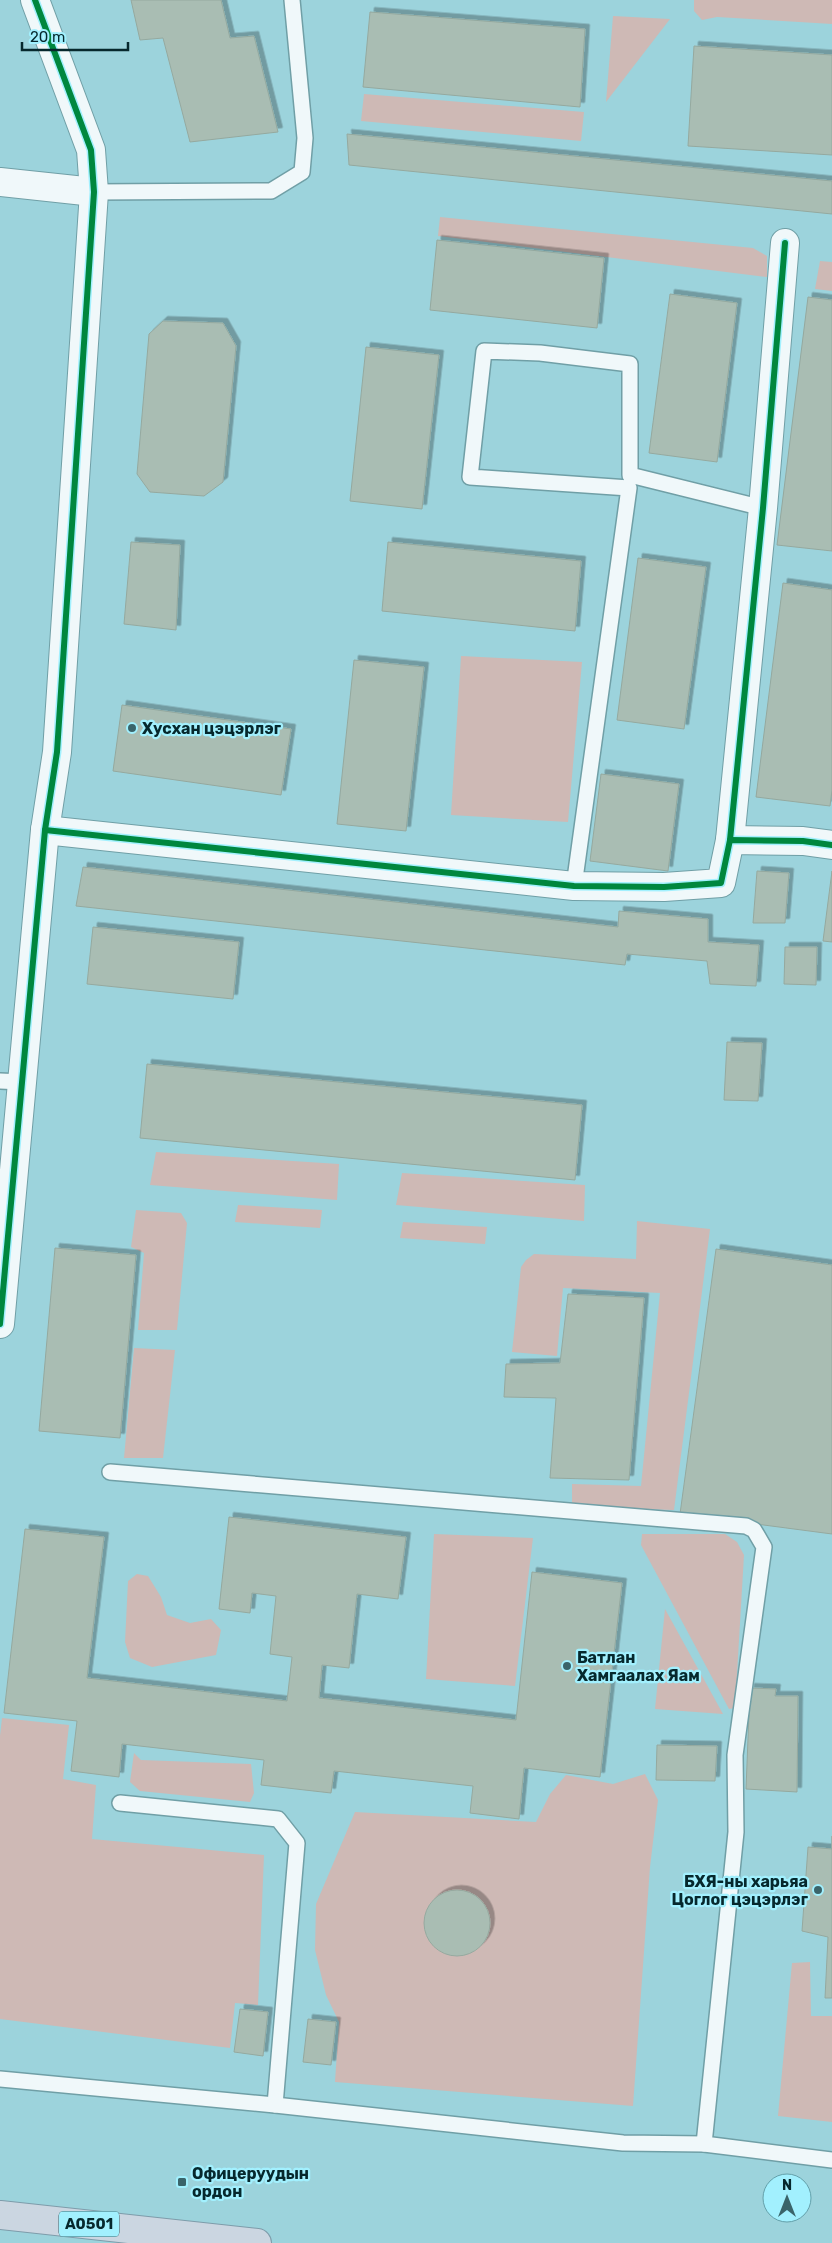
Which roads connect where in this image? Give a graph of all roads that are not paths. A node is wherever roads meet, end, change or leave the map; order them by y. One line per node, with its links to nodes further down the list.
1 (35, 0): 4 (street)
2 (292, 0): 4 (lane)
3 (0, 182): 4 (street)
4 (94, 192): 7 (street)
5 (785, 243): 6 (street)
6 (763, 508): 8 (street); 10 (lane)
7 (45, 830): 10 (street); 11 (street)
8 (730, 840): 9 (street); 10 (street)
9 (832, 845)
10 (574, 886)
11 (11, 1082): 12 (street)
12 (0, 1324)
13 (110, 1472): 17 (lane)
14 (120, 1803): 16 (lane)
15 (0, 2079): 16 (lane)
16 (275, 2105): 17 (lane)
17 (704, 2144): 18 (lane)
18 (832, 2160)
19 (0, 2215): 20 (highway, A0501)
20 (257, 2243)

